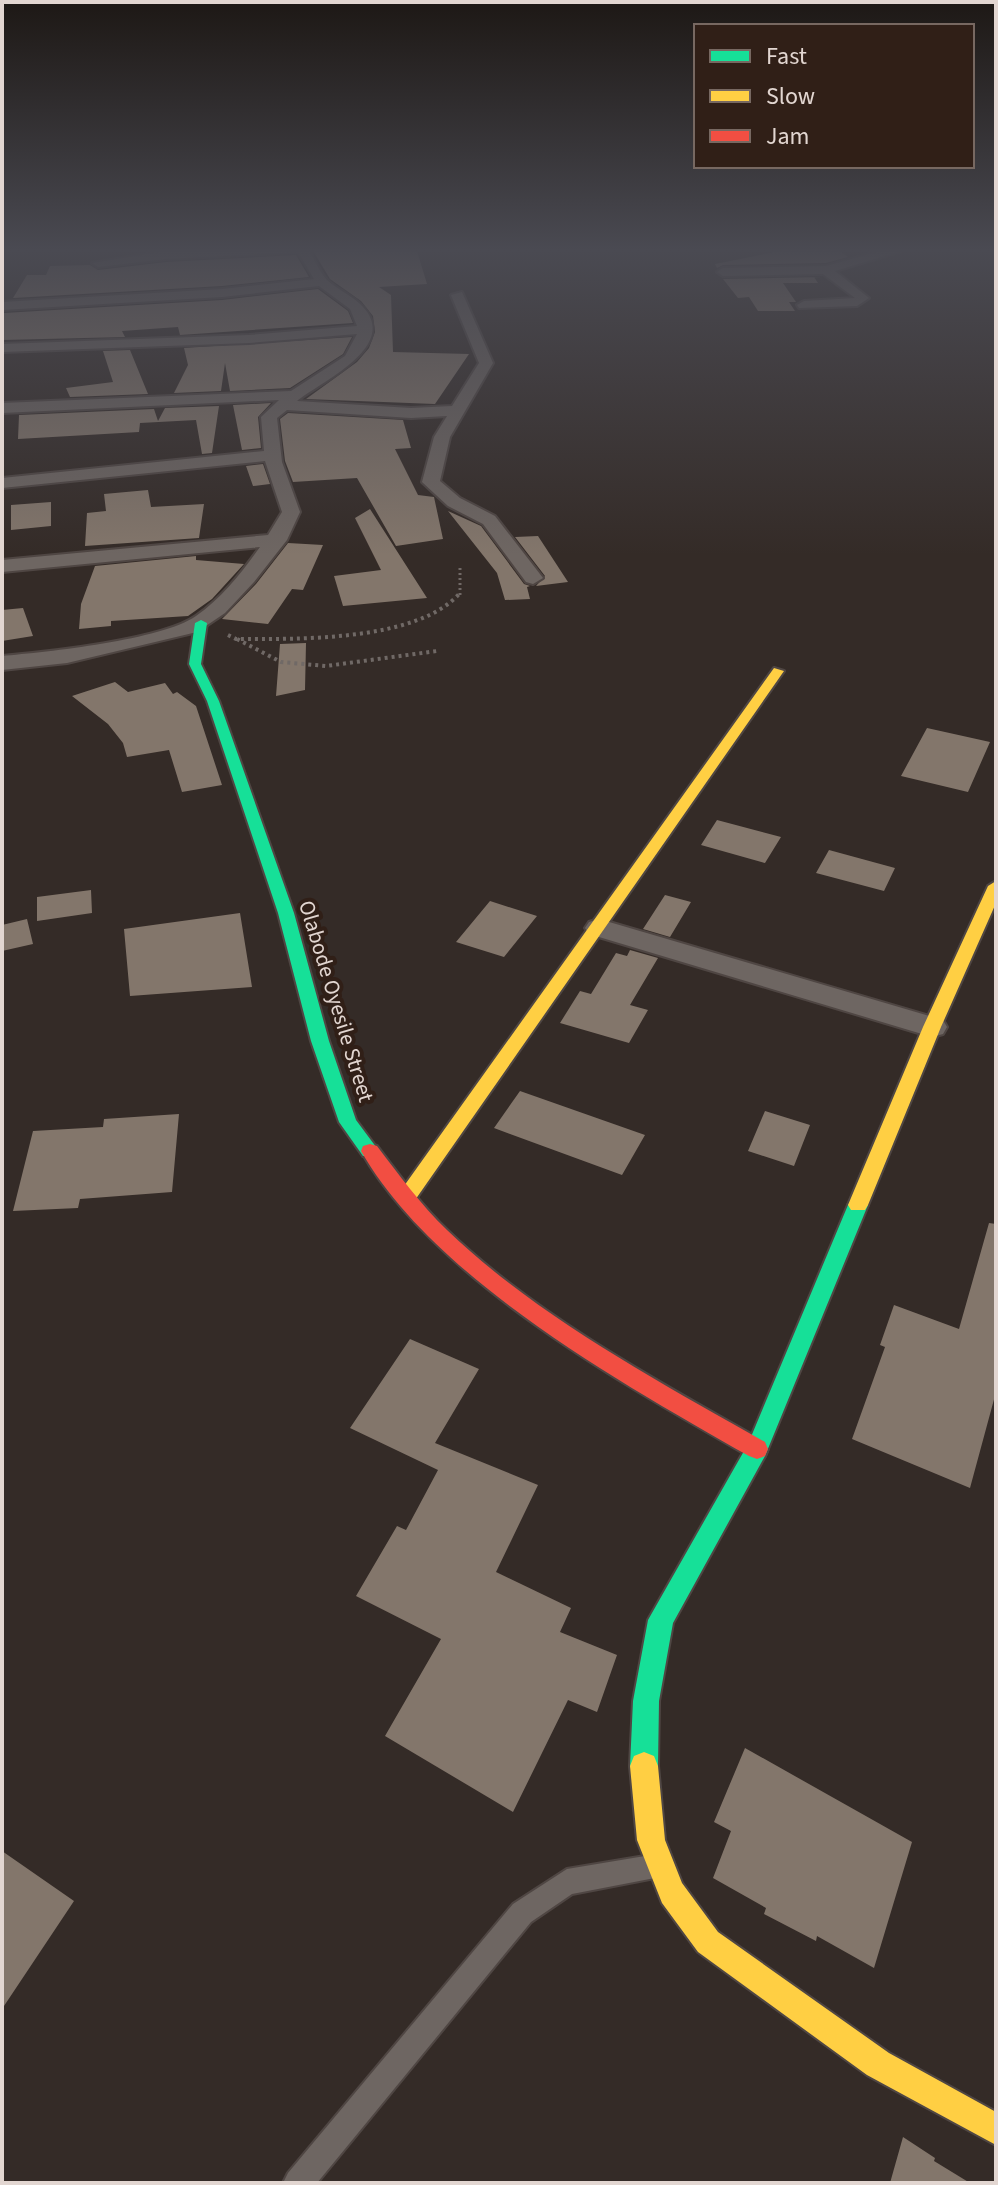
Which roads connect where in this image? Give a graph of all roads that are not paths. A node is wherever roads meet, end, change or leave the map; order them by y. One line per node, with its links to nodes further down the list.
1 (356, 351): 3 (street)
2 (483, 351): 5 (street)
3 (289, 400): 4 (street); 5 (street); 6 (street)
4 (2, 408)
5 (455, 411): 10 (street)
6 (272, 455): 7 (street); 8 (street)
7 (2, 483)
8 (278, 540): 9 (street); 11 (street)
9 (2, 566)
10 (533, 578)
11 (207, 616): 12 (street); 17 (street, Olabode Oyesile Street)
12 (2, 663)
13 (778, 671): 15 (street)
14 (996, 886): 16 (street)
15 (599, 928): 16 (street); 17 (street)
16 (932, 1027): 18 (street)
17 (406, 1198): 18 (street, Olabode Oyesile Street)
18 (757, 1449): 19 (street)
19 (661, 1866): 20 (street); 21 (lane)
20 (996, 2129)
21 (298, 2183)

